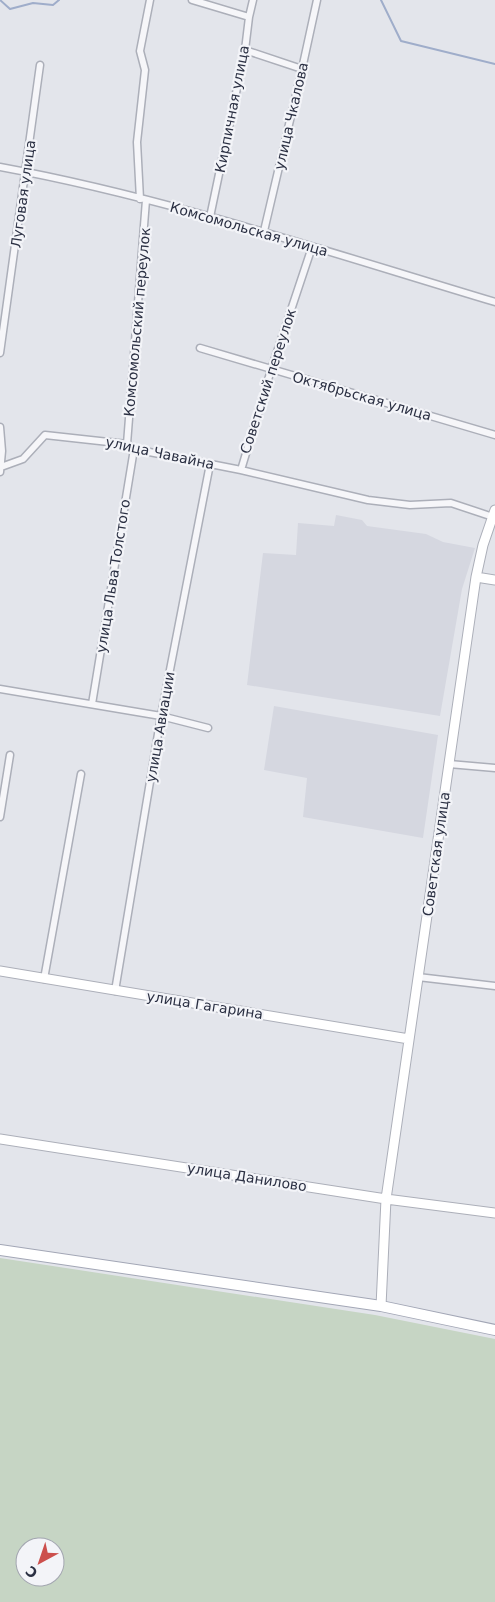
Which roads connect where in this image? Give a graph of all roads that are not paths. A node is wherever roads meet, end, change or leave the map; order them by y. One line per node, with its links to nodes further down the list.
1 (150, 0): 11 (street, Комсомольский переулок)
2 (192, 0): 5 (street)
3 (253, 0): 5 (street, Кирпичная улица)
4 (317, 0): 8 (street, улица Чкалова)
5 (249, 16): 6 (street, Кирпичная улица)
6 (245, 50): 8 (street); 12 (street, Кирпичная улица)
7 (40, 65): 10 (street, Луговая улица)
8 (302, 69): 13 (street, улица Чкалова)
9 (0, 167): 10 (street, Комсомольская улица)
10 (26, 172): 11 (street, Комсомольская улица); 17 (street, Луговая улица)
11 (143, 199): 12 (street, Комсомольская улица); 21 (street, Комсомольский переулок)
12 (210, 217): 13 (street, Комсомольская улица)
13 (264, 231): 14 (street, Комсомольская улица)
14 (312, 247): 15 (street, Комсомольская улица); 18 (street, Советский переулок)
15 (495, 302)
16 (200, 348): 18 (street, Октябрьская улица)
17 (0, 353)
18 (271, 370): 20 (street, Октябрьская улица); 25 (street, Советский переулок)
19 (0, 427): 24 (street)
20 (495, 435)
21 (127, 444): 22 (street, улица Чавайна); 24 (street, улица Чавайна)
22 (134, 449): 23 (street, улица Чавайна); 30 (street, улица Льва Толстого)
23 (210, 464): 25 (street, улица Чавайна); 31 (street, улица Авиации)
24 (0, 470)
25 (241, 470): 26 (street, Советский переулок)
26 (494, 514): 27 (main road, Советская улица)
27 (476, 577): 28 (main road); 34 (main road, Советская улица)
28 (495, 580)
29 (0, 689): 30 (street)
30 (92, 704): 31 (street)
31 (161, 716): 32 (street); 42 (street, улица Авиации)
32 (208, 728)
33 (10, 755): 37 (street)
34 (449, 764): 35 (street); 39 (main road, Советская улица)
35 (495, 768)
36 (81, 774): 40 (street)
37 (0, 817)
38 (0, 971): 40 (main road, улица Гагарина)
39 (418, 977): 41 (street); 43 (main road, Советская улица)
40 (44, 979): 42 (main road, улица Гагарина)
41 (495, 986)
42 (115, 991): 43 (main road, улица Гагарина)
43 (409, 1039): 45 (main road, Советская улица)
44 (0, 1139): 45 (main road, улица Данилово)
45 (386, 1199): 46 (main road, улица Данилово); 48 (main road, Советская улица)
46 (495, 1213)
47 (0, 1250): 48 (main road)
48 (381, 1306): 49 (main road)
49 (495, 1330)

